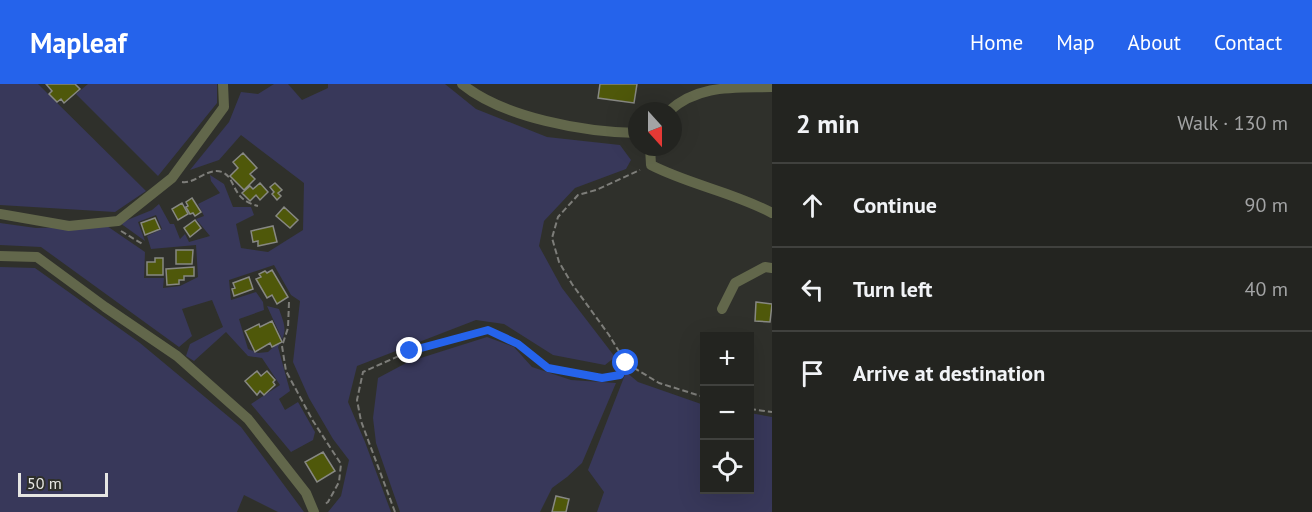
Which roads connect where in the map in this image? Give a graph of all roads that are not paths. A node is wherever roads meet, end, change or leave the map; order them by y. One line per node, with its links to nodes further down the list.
1 (223, 84): 8 (street)
2 (462, 84): 5 (street)
3 (772, 87): 4 (street)
4 (679, 102)
5 (628, 133)
6 (650, 156): 7 (street)
7 (772, 213)
8 (0, 214)
9 (0, 256): 12 (street)
10 (772, 268): 11 (street)
11 (722, 309)
12 (314, 511)

